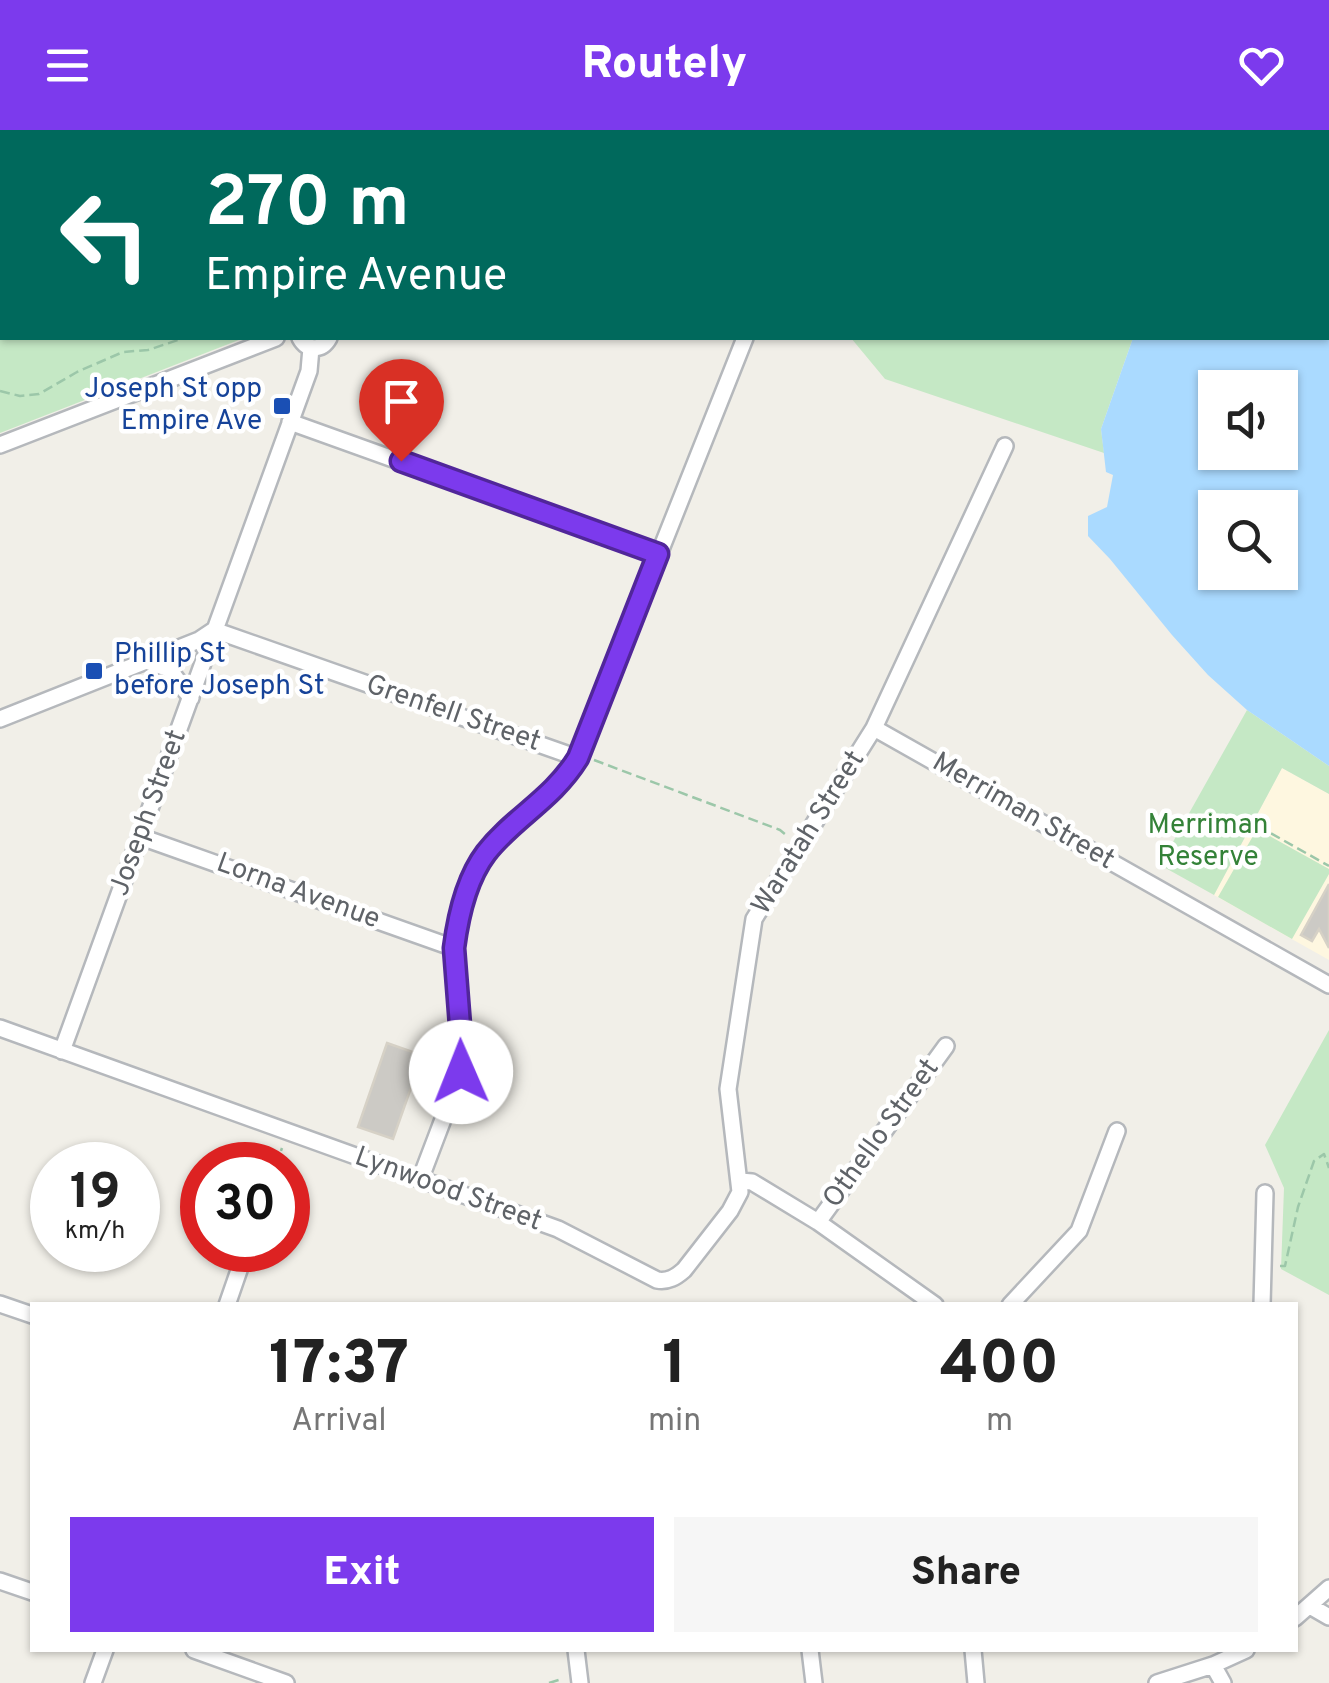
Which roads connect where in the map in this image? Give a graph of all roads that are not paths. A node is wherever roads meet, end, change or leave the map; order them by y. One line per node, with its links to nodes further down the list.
1 (271, 340): 5 (street)
2 (744, 340): 7 (street)
3 (306, 343): 4 (street, Joseph Street)
4 (290, 422): 7 (street); 8 (street, Joseph Street)
5 (0, 445)
6 (1005, 446): 12 (street, Waratah Street)
7 (658, 554): 13 (street)
8 (214, 630): 9 (street); 10 (street, Joseph Street); 13 (street, Grenfell Street)
9 (146, 661): 10 (street); 11 (street)
10 (191, 698): 14 (street, Joseph Street)
11 (0, 719)
12 (874, 728): 16 (street, Merriman Street); 22 (street, Waratah Street)
13 (578, 758): 15 (street)
14 (141, 837): 15 (street, Lorna Avenue); 19 (street, Joseph Street)
15 (454, 948): 21 (street)
16 (1329, 985)
17 (0, 1028): 19 (street, Lynwood Street)
18 (946, 1046): 24 (street, Othello Street)
19 (62, 1051): 21 (street, Lynwood Street)
20 (1117, 1131): 28 (street)
21 (420, 1180): 22 (street, Lynwood Street)
22 (740, 1182): 24 (street)
23 (1265, 1194): 29 (street)
24 (818, 1222): 27 (street)
25 (238, 1272): 26 (street)
26 (227, 1302)
27 (932, 1302)
28 (1013, 1302)
29 (1262, 1302)
30 (0, 1304): 31 (street)
31 (30, 1314)
32 (0, 1581): 34 (street)
33 (1329, 1588): 35 (street)
34 (30, 1591)
35 (1310, 1606): 36 (street); 37 (street)
36 (1298, 1616)
37 (1329, 1617)
38 (104, 1652): 45 (street)
39 (200, 1652): 46 (street)
40 (576, 1652): 47 (street)
41 (810, 1652): 48 (street)
42 (973, 1652): 49 (street)
43 (1242, 1652): 44 (street)
44 (1213, 1665): 50 (street); 51 (street)
45 (93, 1683)
46 (286, 1683)
47 (580, 1683)
48 (814, 1683)
49 (976, 1683)
50 (1157, 1683)
51 (1223, 1683)

